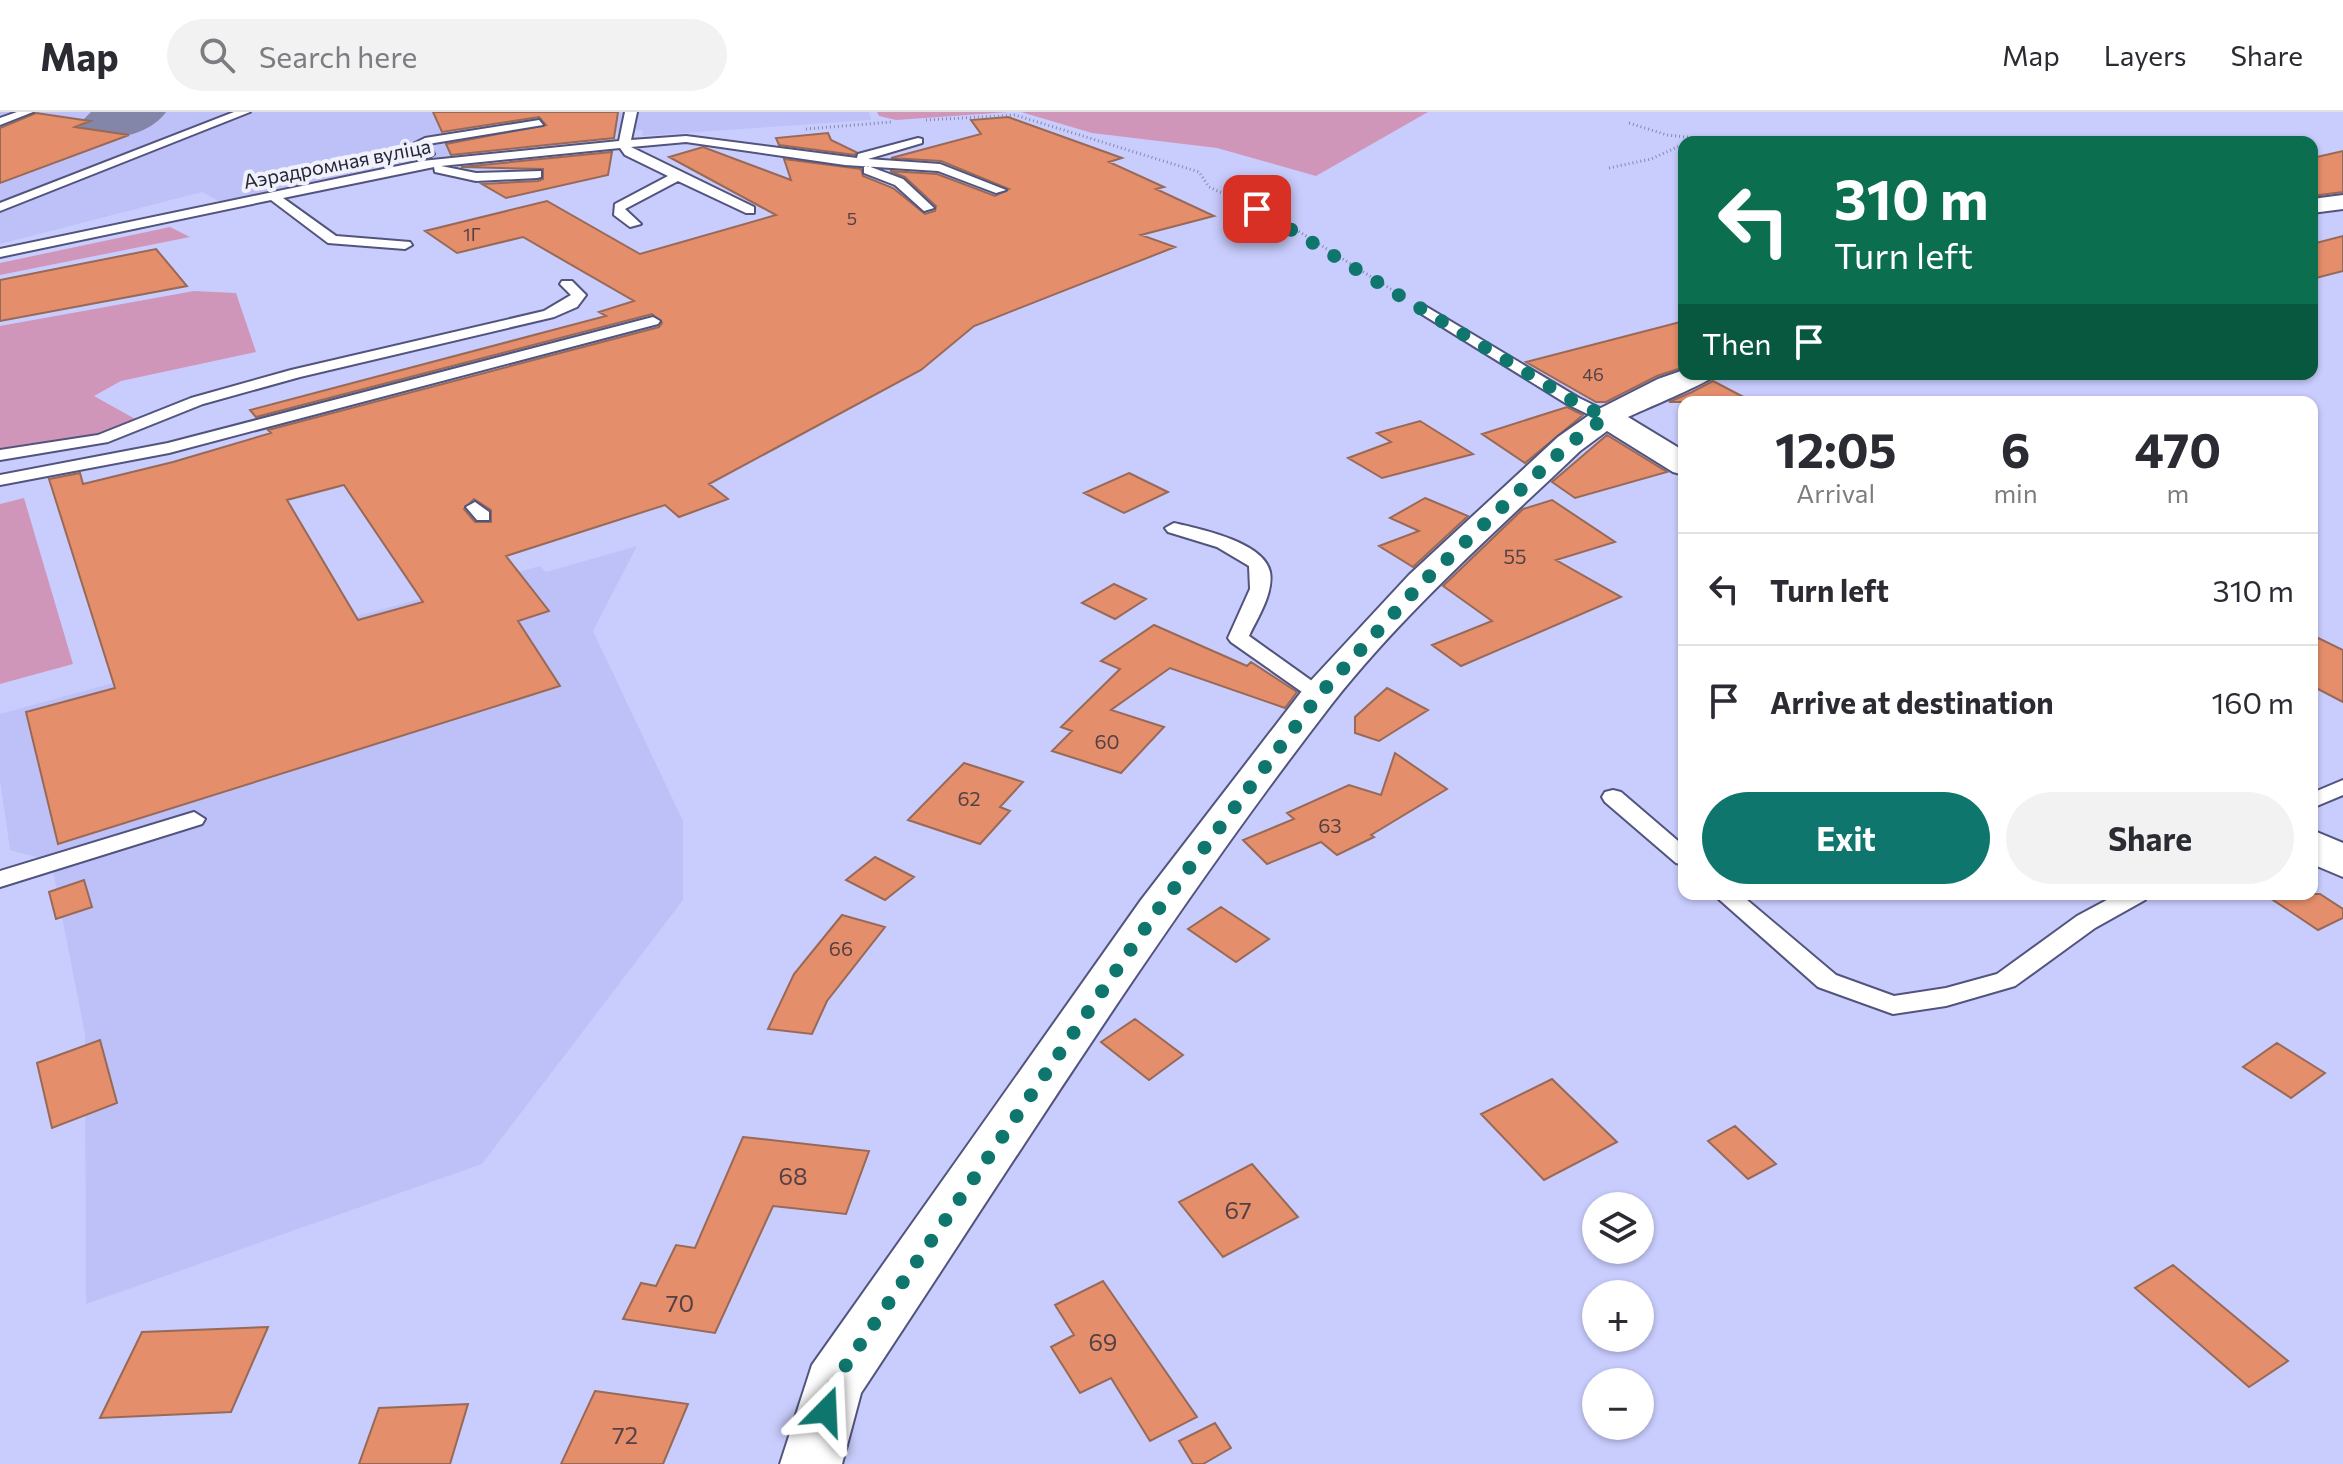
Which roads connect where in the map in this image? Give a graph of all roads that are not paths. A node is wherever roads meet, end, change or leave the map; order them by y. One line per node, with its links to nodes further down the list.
1 (27, 112): 5 (lane)
2 (244, 112): 18 (lane)
3 (554, 112): 6 (lane)
4 (631, 112): 8 (lane)
5 (0, 122)
6 (539, 123): 9 (lane); 10 (lane)
7 (918, 141): 11 (lane)
8 (624, 144): 9 (lane, Аэрадромная вуліца); 11 (lane, Аэрадромная вуліца); 13 (lane)
9 (543, 151): 10 (lane, Аэрадромная вуліца)
10 (425, 160): 12 (lane); 15 (lane, Аэрадромная вуліца)
11 (845, 161): 14 (lane); 19 (lane)
12 (537, 174)
13 (679, 175): 20 (lane); 21 (lane)
14 (1000, 190)
15 (273, 196): 22 (lane); 23 (lane, Аэрадромная вуліца)
16 (2343, 202): 17 (street)
17 (2318, 205)
18 (0, 207)
19 (928, 208)
20 (750, 210)
21 (635, 224)
22 (405, 245)
23 (0, 253)
24 (567, 284): 29 (lane)
25 (1425, 310): 28 (lane)
26 (653, 321): 31 (lane)
27 (1683, 380): 28 (street)
28 (1606, 417): 30 (street); 33 (street)
29 (0, 455)
30 (1678, 461)
31 (0, 480)
32 (1174, 528): 33 (lane)
33 (1319, 695): 44 (street)
34 (2343, 787): 36 (lane)
35 (1613, 797): 39 (lane)
36 (2318, 798)
37 (194, 819): 41 (lane)
38 (2318, 848): 40 (street)
39 (1678, 853)
40 (2343, 863)
41 (0, 879)
42 (1732, 900): 43 (lane)
43 (2126, 900)
44 (811, 1464)

